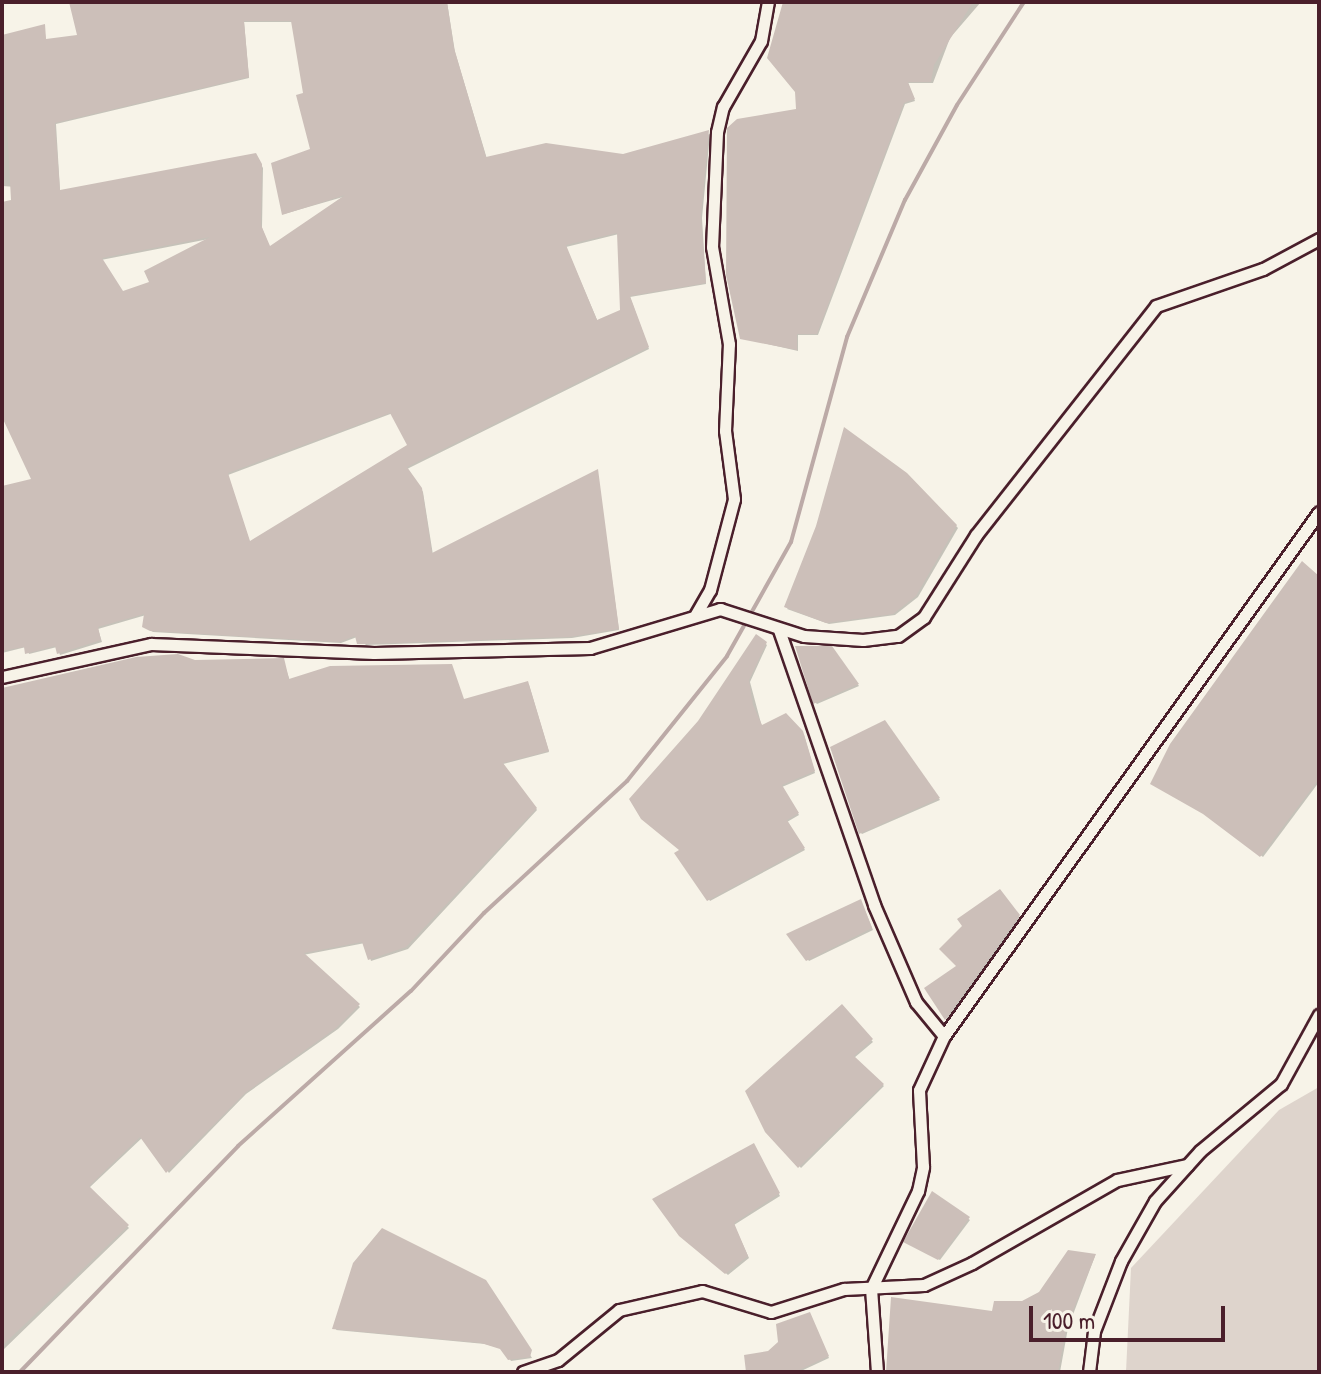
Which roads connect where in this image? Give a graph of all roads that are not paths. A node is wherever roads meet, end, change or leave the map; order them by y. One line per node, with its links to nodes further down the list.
1 (768, 2): 4 (street)
2 (1319, 239): 5 (street)
3 (1319, 512): 8 (street)
4 (696, 614): 5 (street); 6 (street)
5 (779, 630): 8 (street)
6 (2, 677)
7 (1319, 1015): 9 (street)
8 (944, 1036): 10 (street)
9 (1187, 1165): 10 (street); 13 (street)
10 (871, 1289): 11 (street); 12 (street)
11 (523, 1372)
12 (877, 1372)
13 (1089, 1372)

